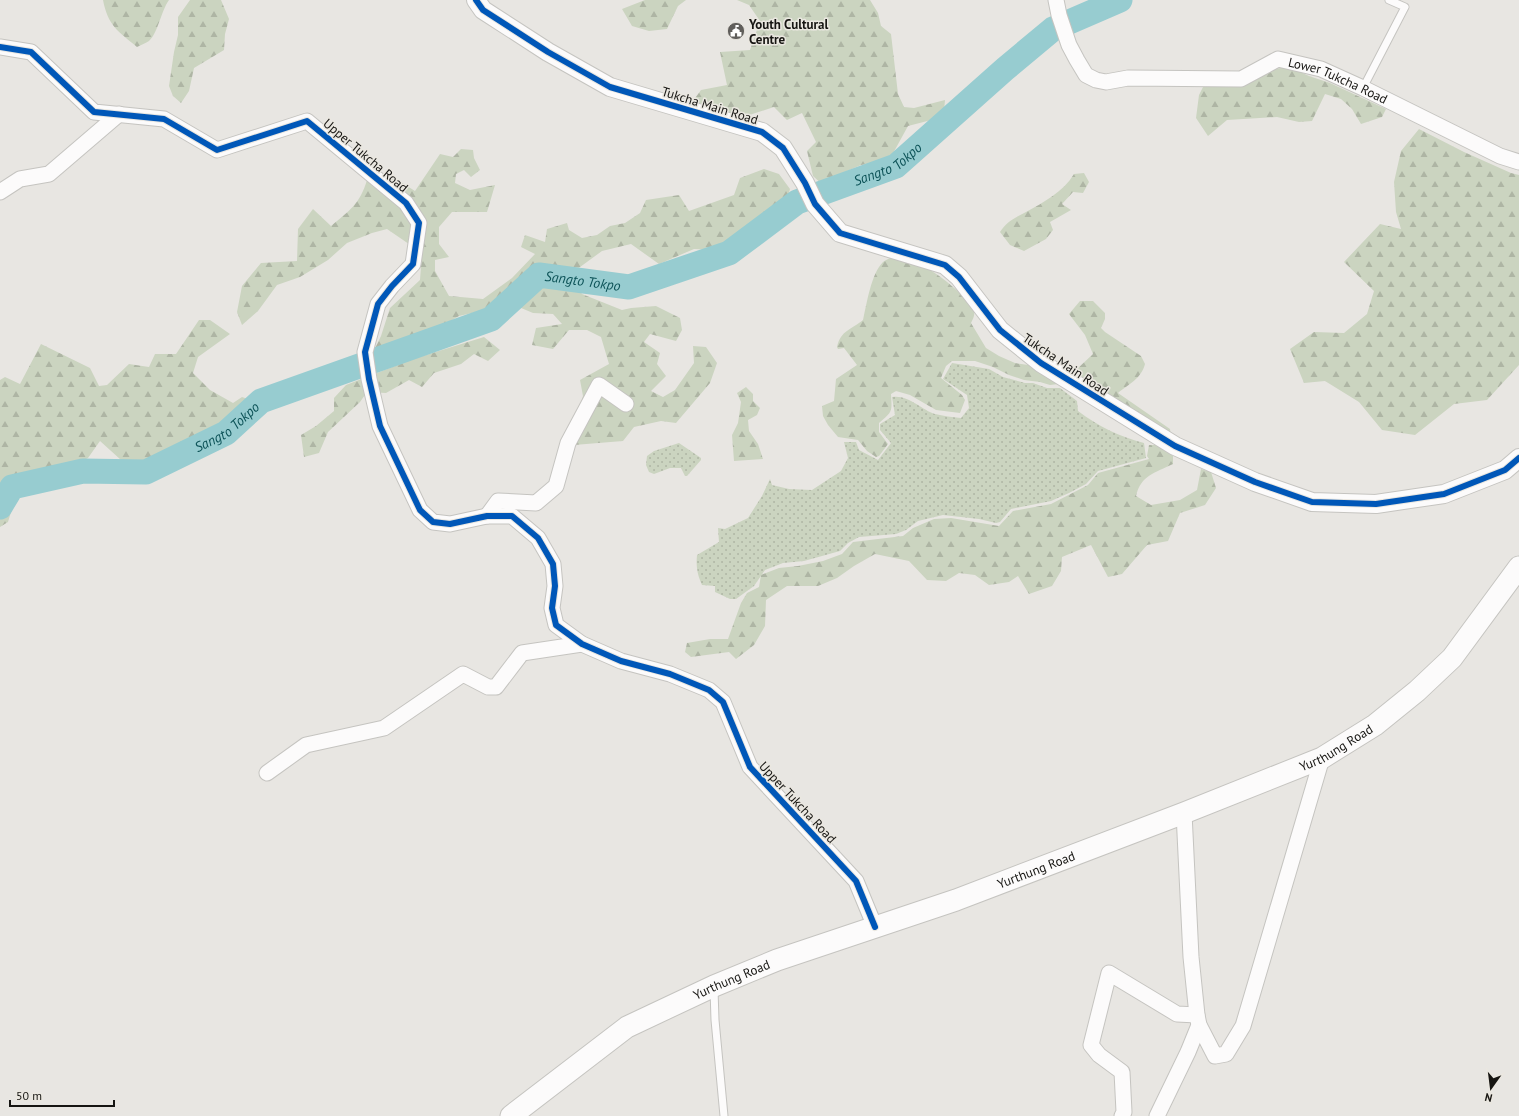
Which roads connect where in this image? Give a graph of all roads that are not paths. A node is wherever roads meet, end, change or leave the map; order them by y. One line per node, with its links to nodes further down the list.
1 (476, 0): 10 (street, Tukcha Main Road)
2 (1056, 0): 5 (street, Lower Tukcha Road)
3 (1389, 0): 5 (lane)
4 (0, 47): 6 (street, Upper Tukcha Road)
5 (1363, 88): 7 (street, Lower Tukcha Road)
6 (119, 114): 8 (street); 11 (street, Upper Tukcha Road)
7 (1519, 162)
8 (0, 192)
9 (626, 404): 11 (street)
10 (1519, 458)
11 (487, 516): 13 (street, Upper Tukcha Road)
12 (1519, 567): 14 (main road, Yurthung Road)
13 (582, 644): 15 (street); 17 (street, Upper Tukcha Road)
14 (1322, 758): 16 (main road, Yurthung Road); 19 (street)
15 (267, 773)
16 (1184, 813): 17 (main road, Yurthung Road); 19 (street)
17 (875, 927): 18 (main road, Yurthung Road)
18 (714, 986): 20 (main road, Yurthung Road); 21 (lane)
19 (1198, 1020): 22 (street); 23 (street)
20 (511, 1116)
21 (724, 1116)
22 (1122, 1116)
23 (1156, 1116)

